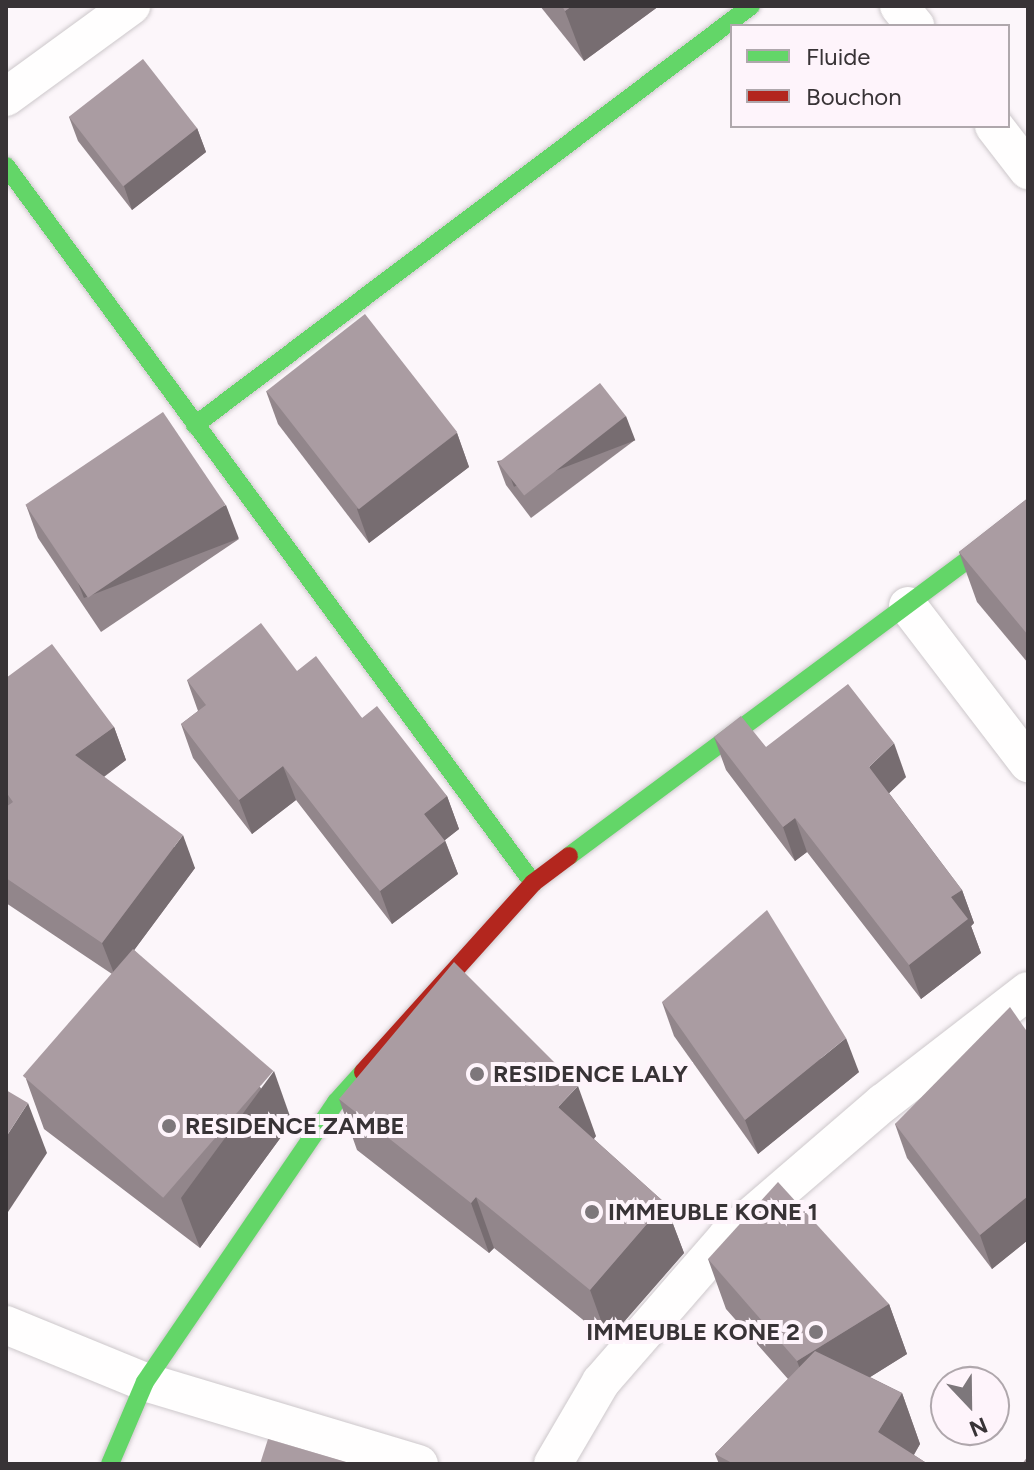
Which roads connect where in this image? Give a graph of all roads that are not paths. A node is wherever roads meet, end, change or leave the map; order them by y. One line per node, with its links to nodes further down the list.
1 (131, 6): 5 (street)
2 (751, 6): 9 (street)
3 (899, 6): 4 (street)
4 (913, 24)
5 (6, 97)
6 (996, 128): 8 (street)
7 (6, 166): 9 (street)
8 (1028, 170)
9 (195, 425): 13 (street)
10 (1028, 515): 11 (street)
11 (908, 606): 12 (street); 13 (street)
12 (1028, 763)
13 (533, 883): 16 (street)
14 (1028, 991): 19 (street)
15 (6, 1325): 16 (street)
16 (145, 1382): 17 (street); 18 (street)
17 (110, 1464)
18 (419, 1464)
19 (553, 1464)

